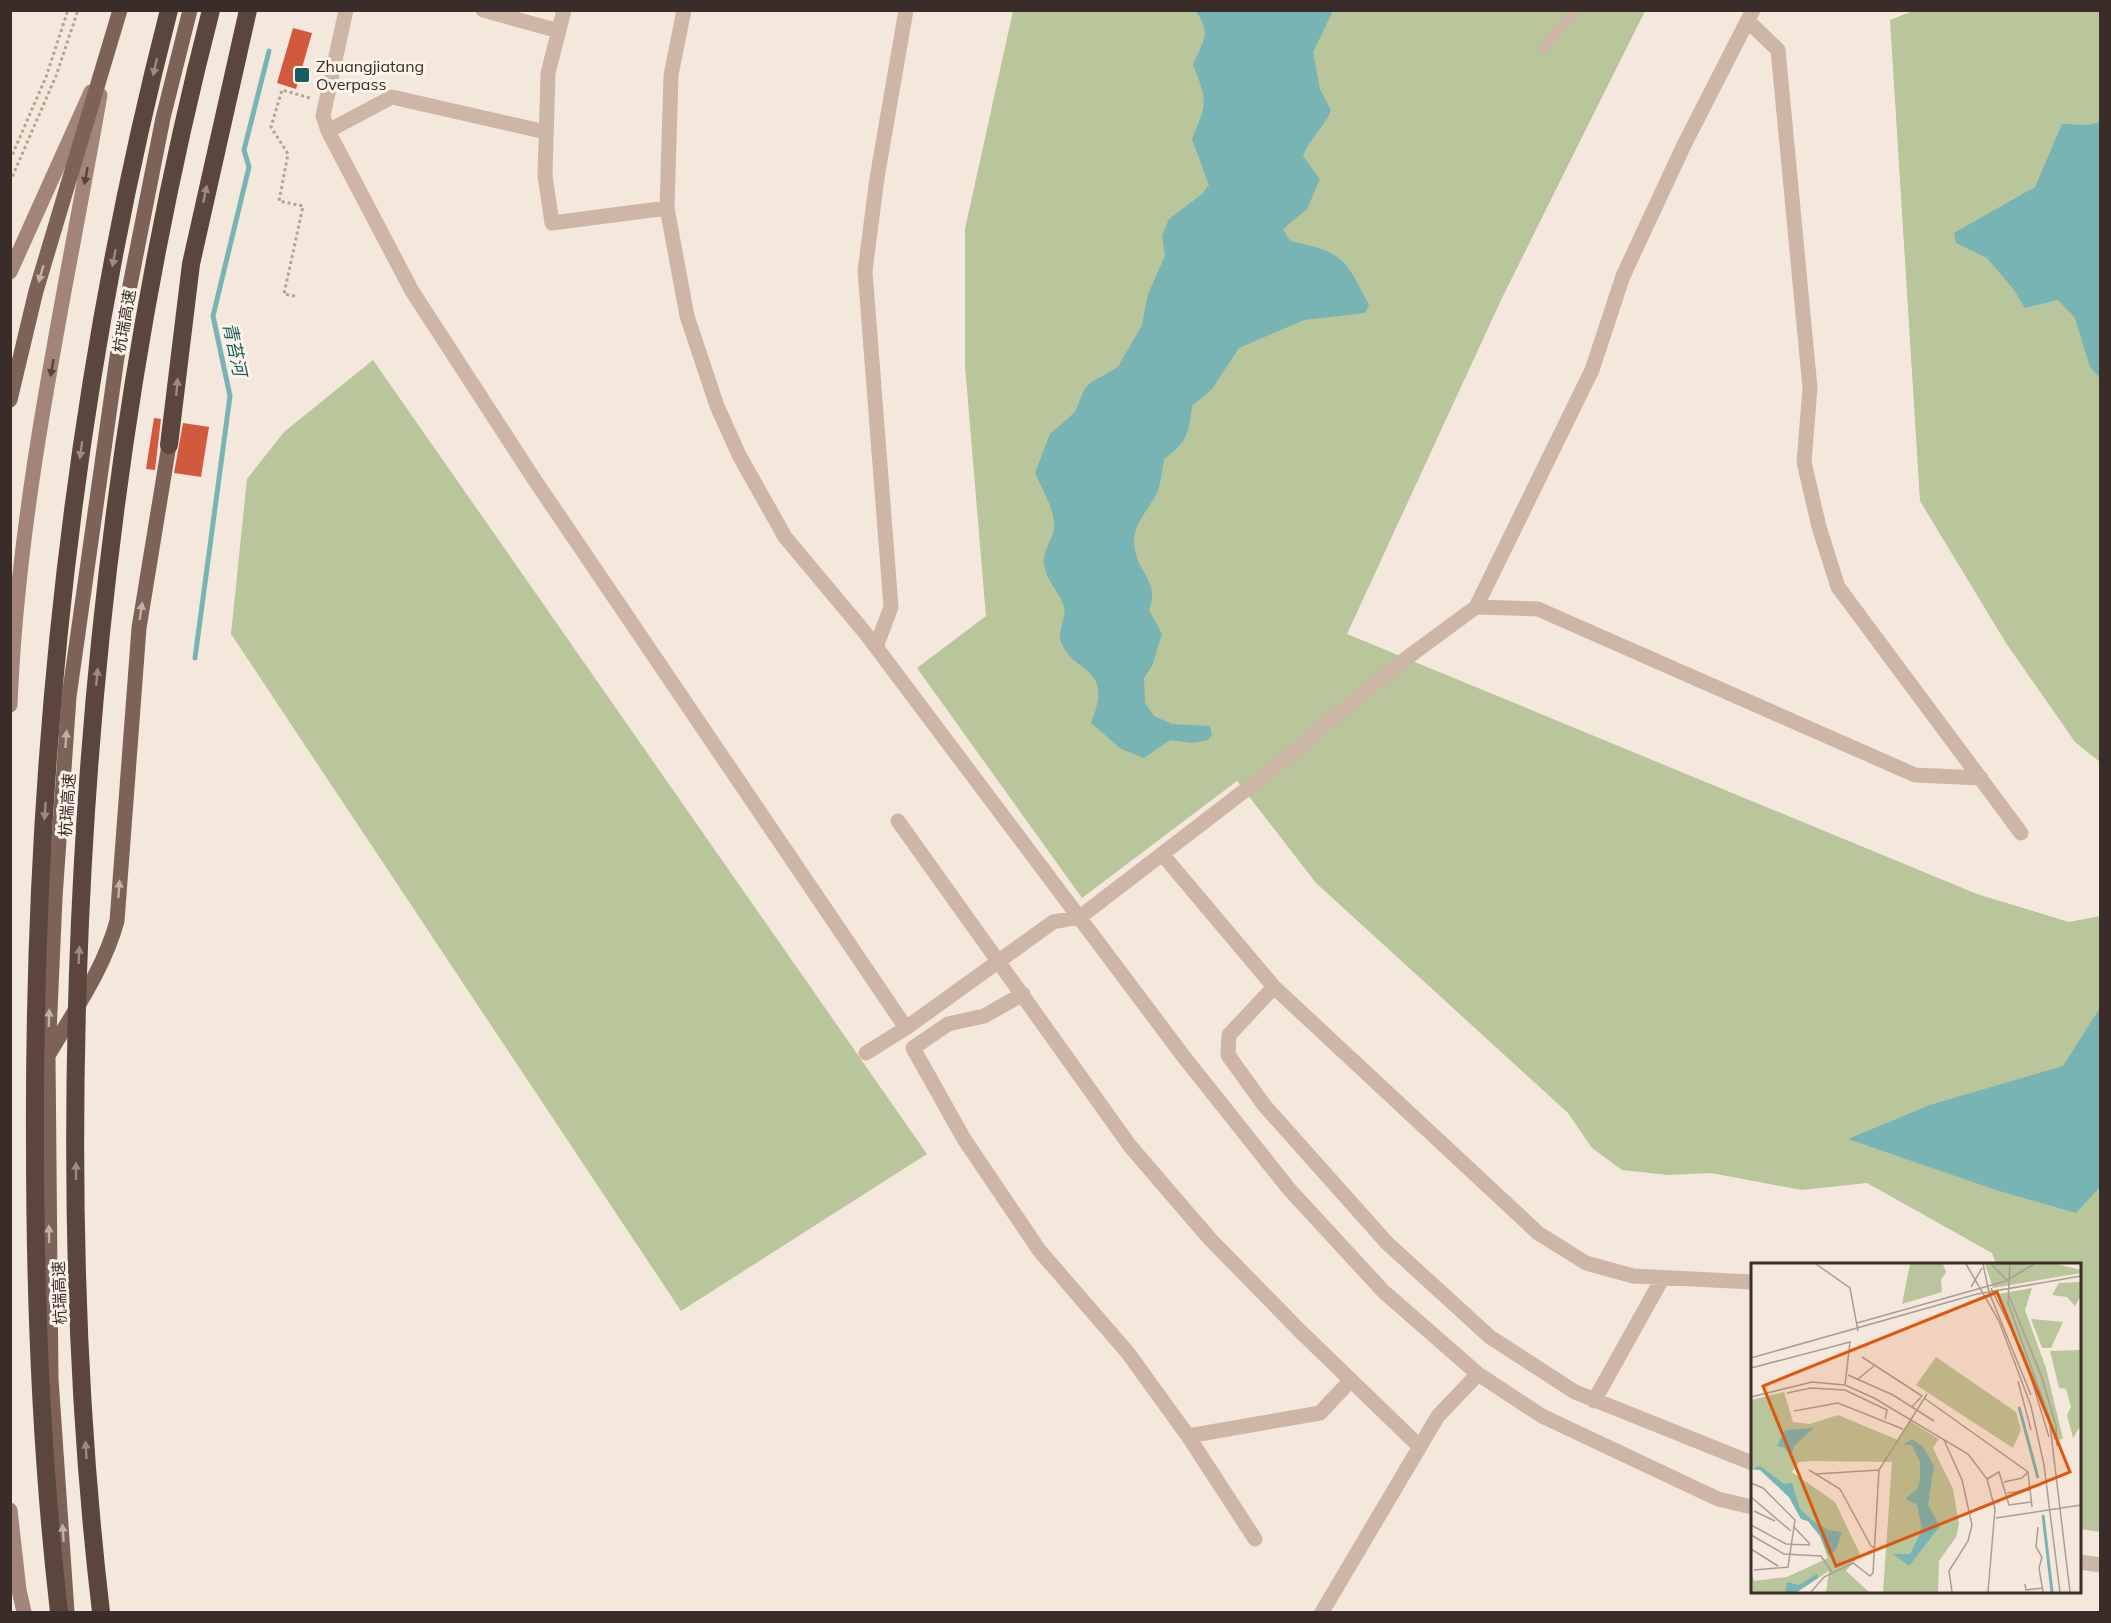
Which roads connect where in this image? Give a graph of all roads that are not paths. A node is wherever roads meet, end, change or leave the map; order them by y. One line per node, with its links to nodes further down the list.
1 (120, 10): 15 (main road)
2 (169, 10): 50 (highway, 杭瑞高速, one-way to 50)
3 (190, 10): 35 (main road, one-way to 3)
4 (212, 10): 52 (highway, 杭瑞高速, one-way to 4, bridge)
5 (346, 10): 16 (street)
6 (483, 10): 13 (street)
7 (564, 10): 13 (street)
8 (684, 10): 18 (street)
9 (906, 10): 23 (street)
10 (1576, 10): 14 (lane)
11 (247, 16): 21 (highway, one-way to 11)
12 (1751, 16): 22 (street); 25 (street)
13 (559, 31): 17 (street)
14 (1542, 49)
15 (107, 57): 19 (main road); 20 (main road, one-way to 20); 24 (main road, one-way to 24)
16 (328, 130): 17 (street); 33 (street)
17 (546, 132): 18 (street)
18 (667, 208): 23 (street)
19 (10, 272)
20 (10, 400)
21 (169, 445): 35 (main road, one-way to 21)
22 (1476, 607): 25 (street); 28 (street)
23 (876, 647): 29 (street)
24 (10, 705)
25 (1981, 778): 27 (street)
26 (898, 821): 30 (street)
27 (2022, 833)
28 (1162, 854): 29 (street); 31 (street)
29 (1080, 917): 30 (street); 38 (street)
30 (999, 960): 32 (street); 33 (street)
31 (1274, 987): 36 (street); 40 (street)
32 (1023, 994): 39 (street); 41 (street)
33 (906, 1028): 34 (street)
34 (866, 1053)
35 (48, 1057): 51 (main road, one-way to 35)
36 (1662, 1279): 37 (street); 40 (street)
37 (1751, 1282)
38 (1478, 1374): 42 (street); 44 (street)
39 (1351, 1380): 41 (street); 42 (street)
40 (1594, 1401): 43 (street)
41 (1188, 1436): 46 (street)
42 (1420, 1447): 53 (street)
43 (1751, 1463)
44 (1751, 1507)
45 (10, 1510): 49 (main road)
46 (1255, 1539)
47 (2081, 1562): 48 (street)
48 (2100, 1565)
49 (24, 1612)
50 (59, 1612)
51 (67, 1612)
52 (101, 1612)
53 (1322, 1612)

